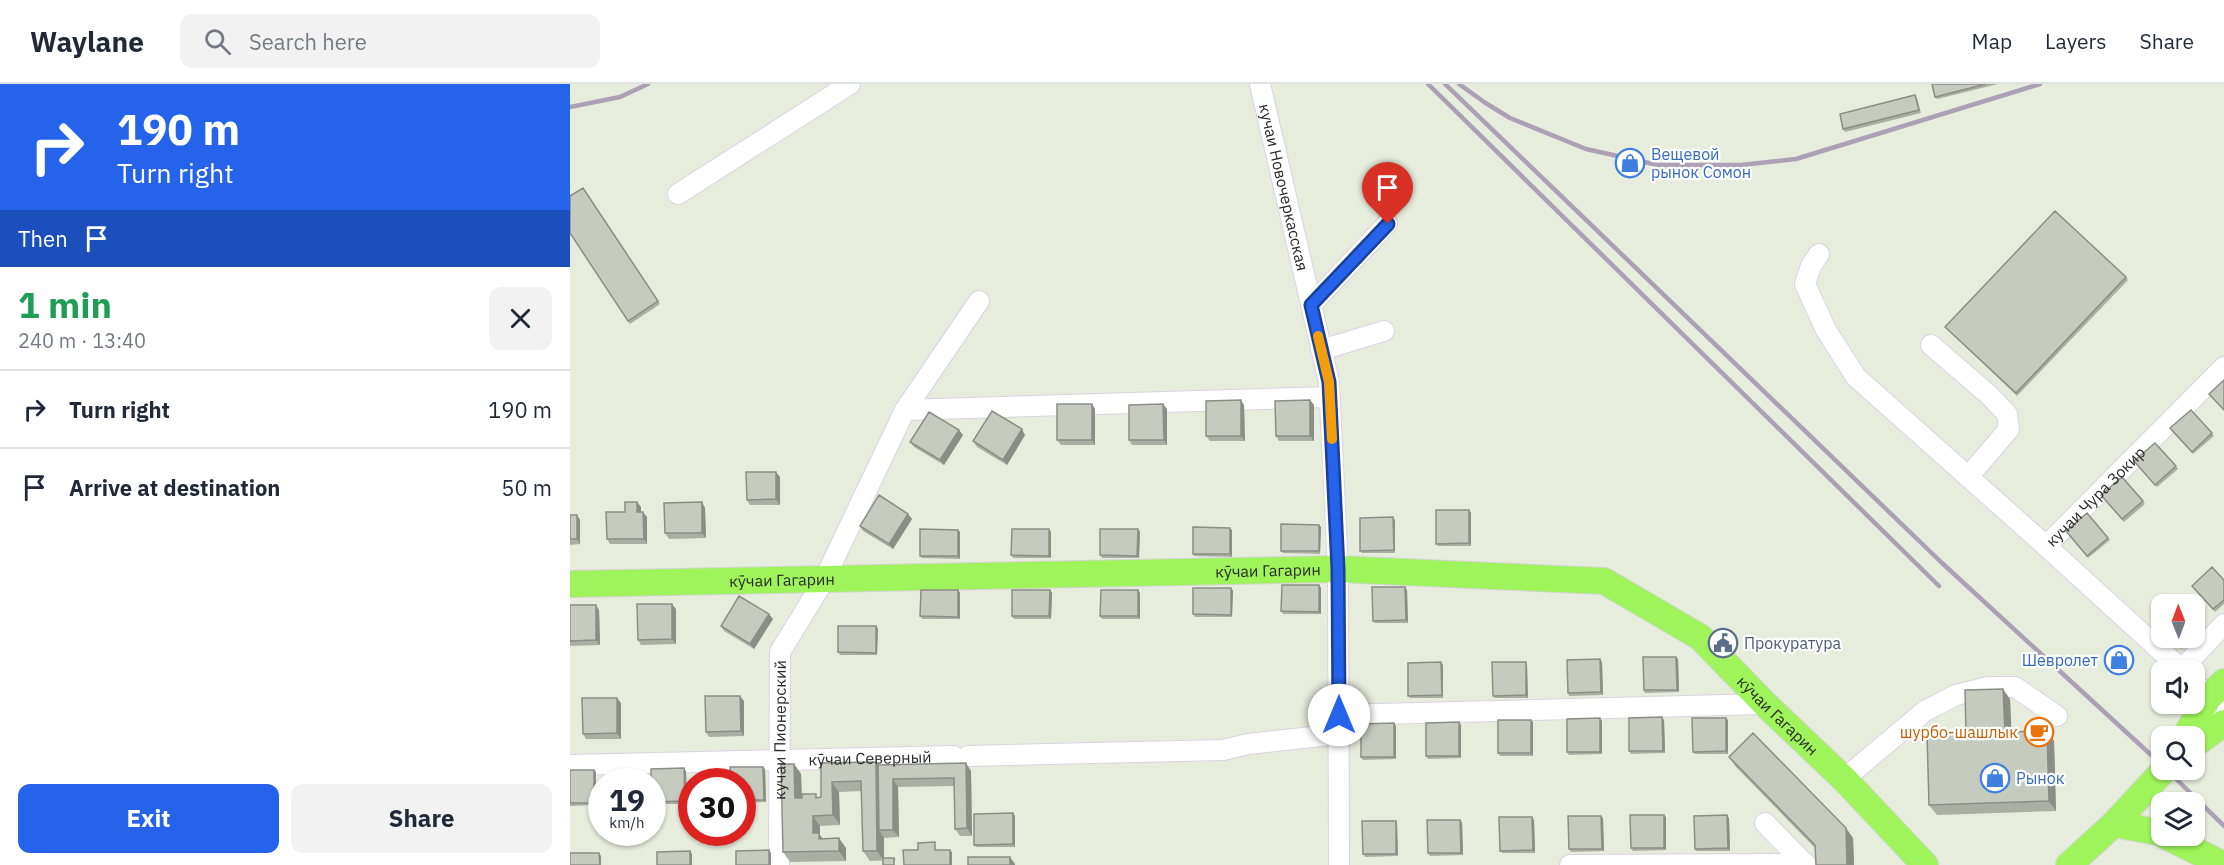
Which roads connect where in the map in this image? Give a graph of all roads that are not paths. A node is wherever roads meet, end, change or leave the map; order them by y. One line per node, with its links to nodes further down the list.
1 (850, 84): 3 (street)
2 (1260, 84): 7 (street, кучаи Новочеркасская)
3 (678, 194)
4 (1388, 224): 7 (street)
5 (1819, 254): 14 (street)
6 (979, 301): 13 (street, кучаи Пионерский)
7 (1311, 305): 10 (street, кучаи Новочеркасская)
8 (1384, 331): 10 (street)
9 (1931, 345): 14 (street)
10 (1321, 350): 12 (street, кучаи Новочеркасская)
11 (2224, 367): 15 (street, кучаи Чура Зокир)
12 (1330, 397): 13 (street); 16 (street, кучаи Новочеркасская)
13 (905, 410): 17 (street, кучаи Пионерский)
14 (1968, 477): 15 (street)
15 (2046, 546): 20 (street, кучаи Чура Зокир)
16 (1338, 569): 17 (main road, кӯчаи Гагарин); 22 (main road, кӯчаи Гагарин); 25 (street, кучаи Новочеркасская)
17 (825, 580): 18 (main road, кӯчаи Гагарин); 27 (street, кучаи Пионерский)
18 (570, 584)
19 (2224, 624): 21 (street)
20 (2174, 660)
21 (2205, 677)
22 (1765, 704): 25 (street, кӯчаи Северный); 29 (main road, кӯчаи Гагарин)
23 (2057, 716): 29 (street)
24 (2224, 723): 26 (main road)
25 (1339, 725): 27 (street, кӯчаи Северный); 36 (street, кучаи Новочеркасская)
26 (2205, 737)
27 (780, 759): 28 (street, кӯчаи Северный); 35 (street, кучаи Пионерский)
28 (570, 765)
29 (1844, 779): 39 (main road, кӯчаи Гагарин)
30 (2155, 780): 32 (main road)
31 (1765, 823): 38 (street)
32 (2114, 824): 33 (main road); 40 (main road)
33 (2151, 831)
34 (2186, 846): 41 (main road)
35 (779, 865)
36 (1339, 865)
37 (1570, 865): 38 (street)
38 (1806, 865)
39 (1925, 865)
40 (2069, 865)
41 (2224, 865)

